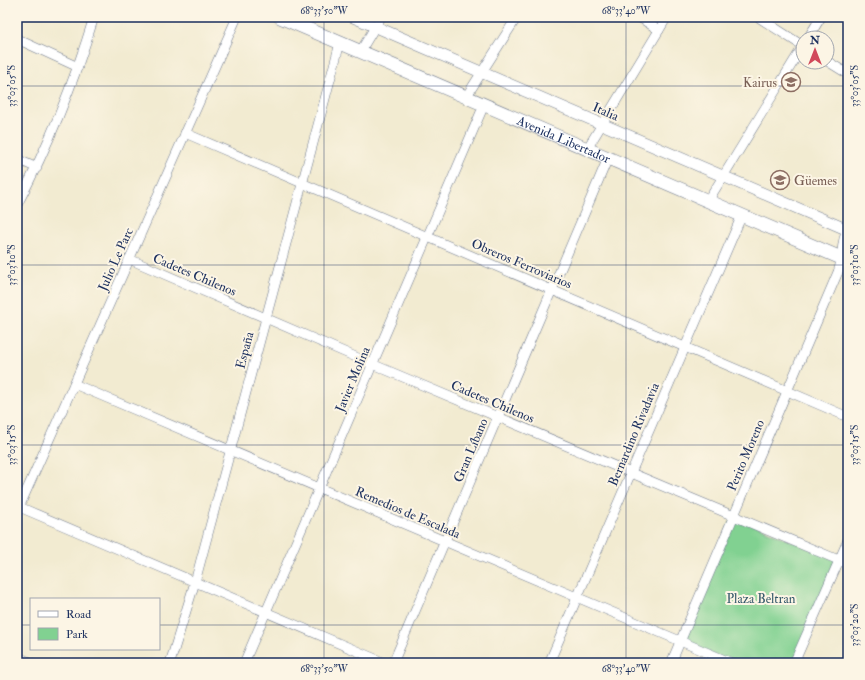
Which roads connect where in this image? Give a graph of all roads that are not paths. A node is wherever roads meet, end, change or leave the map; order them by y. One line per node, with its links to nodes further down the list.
1 (94, 17): 20 (street)
2 (237, 17): 26 (street, Julio Le Parc)
3 (353, 17): 11 (street, Italia)
4 (381, 17): 11 (street)
5 (517, 17): 21 (street)
6 (639, 17): 12 (street)
7 (667, 17): 12 (street)
8 (758, 17): 15 (street)
9 (820, 17): 13 (street)
10 (284, 18): 16 (main road, Avenida Libertador)
11 (375, 27): 17 (street); 21 (street, Italia)
12 (659, 30): 25 (street)
13 (813, 30)
14 (17, 39): 20 (street)
15 (795, 41)
16 (340, 43): 17 (main road, Avenida Libertador); 32 (street, España)
17 (360, 52): 23 (main road, Avenida Libertador)
18 (795, 59): 31 (street)
19 (835, 66): 22 (street)
20 (78, 67): 30 (street)
21 (481, 72): 23 (street); 25 (street, Italia)
22 (848, 74)
23 (466, 97): 24 (main road, Avenida Libertador)
24 (484, 105): 27 (main road, Avenida Libertador); 37 (street, Javier Molina)
25 (602, 124): 27 (street); 31 (street, Italia)
26 (185, 133): 32 (street, Obreros Ferroviarios); 38 (street, Julio Le Parc)
27 (587, 149): 28 (main road, Avenida Libertador)
28 (608, 158): 33 (main road, Avenida Libertador); 40 (street, Gran Líbano)
29 (17, 159): 30 (street)
30 (37, 168): 34 (street)
31 (723, 176): 33 (street); 36 (street, Italia)
32 (302, 184): 37 (street, Obreros Ferroviarios); 41 (street, España)
33 (708, 201): 35 (main road, Avenida Libertador)
34 (17, 205)
35 (742, 215): 39 (main road, Avenida Libertador); 42 (street, Bernardino Rivadavia)
36 (848, 229): 39 (street, Perito Moreno)
37 (427, 237): 40 (street, Obreros Ferroviarios); 43 (street, Javier Molina)
38 (129, 259): 41 (street, Cadetes Chilenos); 44 (street, Julio Le Parc)
39 (845, 259): 45 (street, Perito Moreno)
40 (552, 290): 42 (street, Obreros Ferroviarios); 46 (street, Gran Líbano)
41 (266, 319): 43 (street, Cadetes Chilenos); 48 (street, España)
42 (684, 347): 45 (street, Obreros Ferroviarios); 49 (street, Bernardino Rivadavia)
43 (372, 364): 46 (street, Cadetes Chilenos); 50 (street, Javier Molina)
44 (74, 384): 48 (street, Remedios de Escalada); 51 (street, Julio Le Parc)
45 (787, 391): 47 (street, Obreros Ferroviarios); 52 (street, Perito Moreno)
46 (497, 417): 49 (street, Cadetes Chilenos); 54 (street, Gran Líbano)
47 (848, 417)
48 (230, 451): 50 (street, Remedios de Escalada); 57 (street, España)
49 (630, 474): 52 (street, Cadetes Chilenos); 58 (street, Bernardino Rivadavia)
50 (319, 489): 54 (street, Remedios de Escalada); 59 (street, Javier Molina)
51 (18, 509): 57 (street)
52 (733, 516): 55 (street, Cadetes Chilenos); 60 (street, Perito Moreno)
53 (848, 540): 55 (street)
54 (445, 542): 58 (street, Remedios de Escalada); 66 (street, Gran Líbano)
55 (839, 561): 56 (street, Cadetes Chilenos); 70 (street)
56 (848, 564)
57 (195, 582): 59 (street); 63 (street, España)
58 (577, 597): 60 (street, Remedios de Escalada); 67 (street, Bernardino Rivadavia)
59 (266, 612): 64 (street, Javier Molina); 65 (street)
60 (681, 641): 68 (street, Perito Moreno); 69 (street, Remedios de Escalada)
61 (17, 657): 62 (street)
62 (32, 663)
63 (170, 663)
64 (244, 663)
65 (385, 663)
66 (393, 663)
67 (549, 663)
68 (671, 663)
69 (732, 663)
70 (794, 663)

